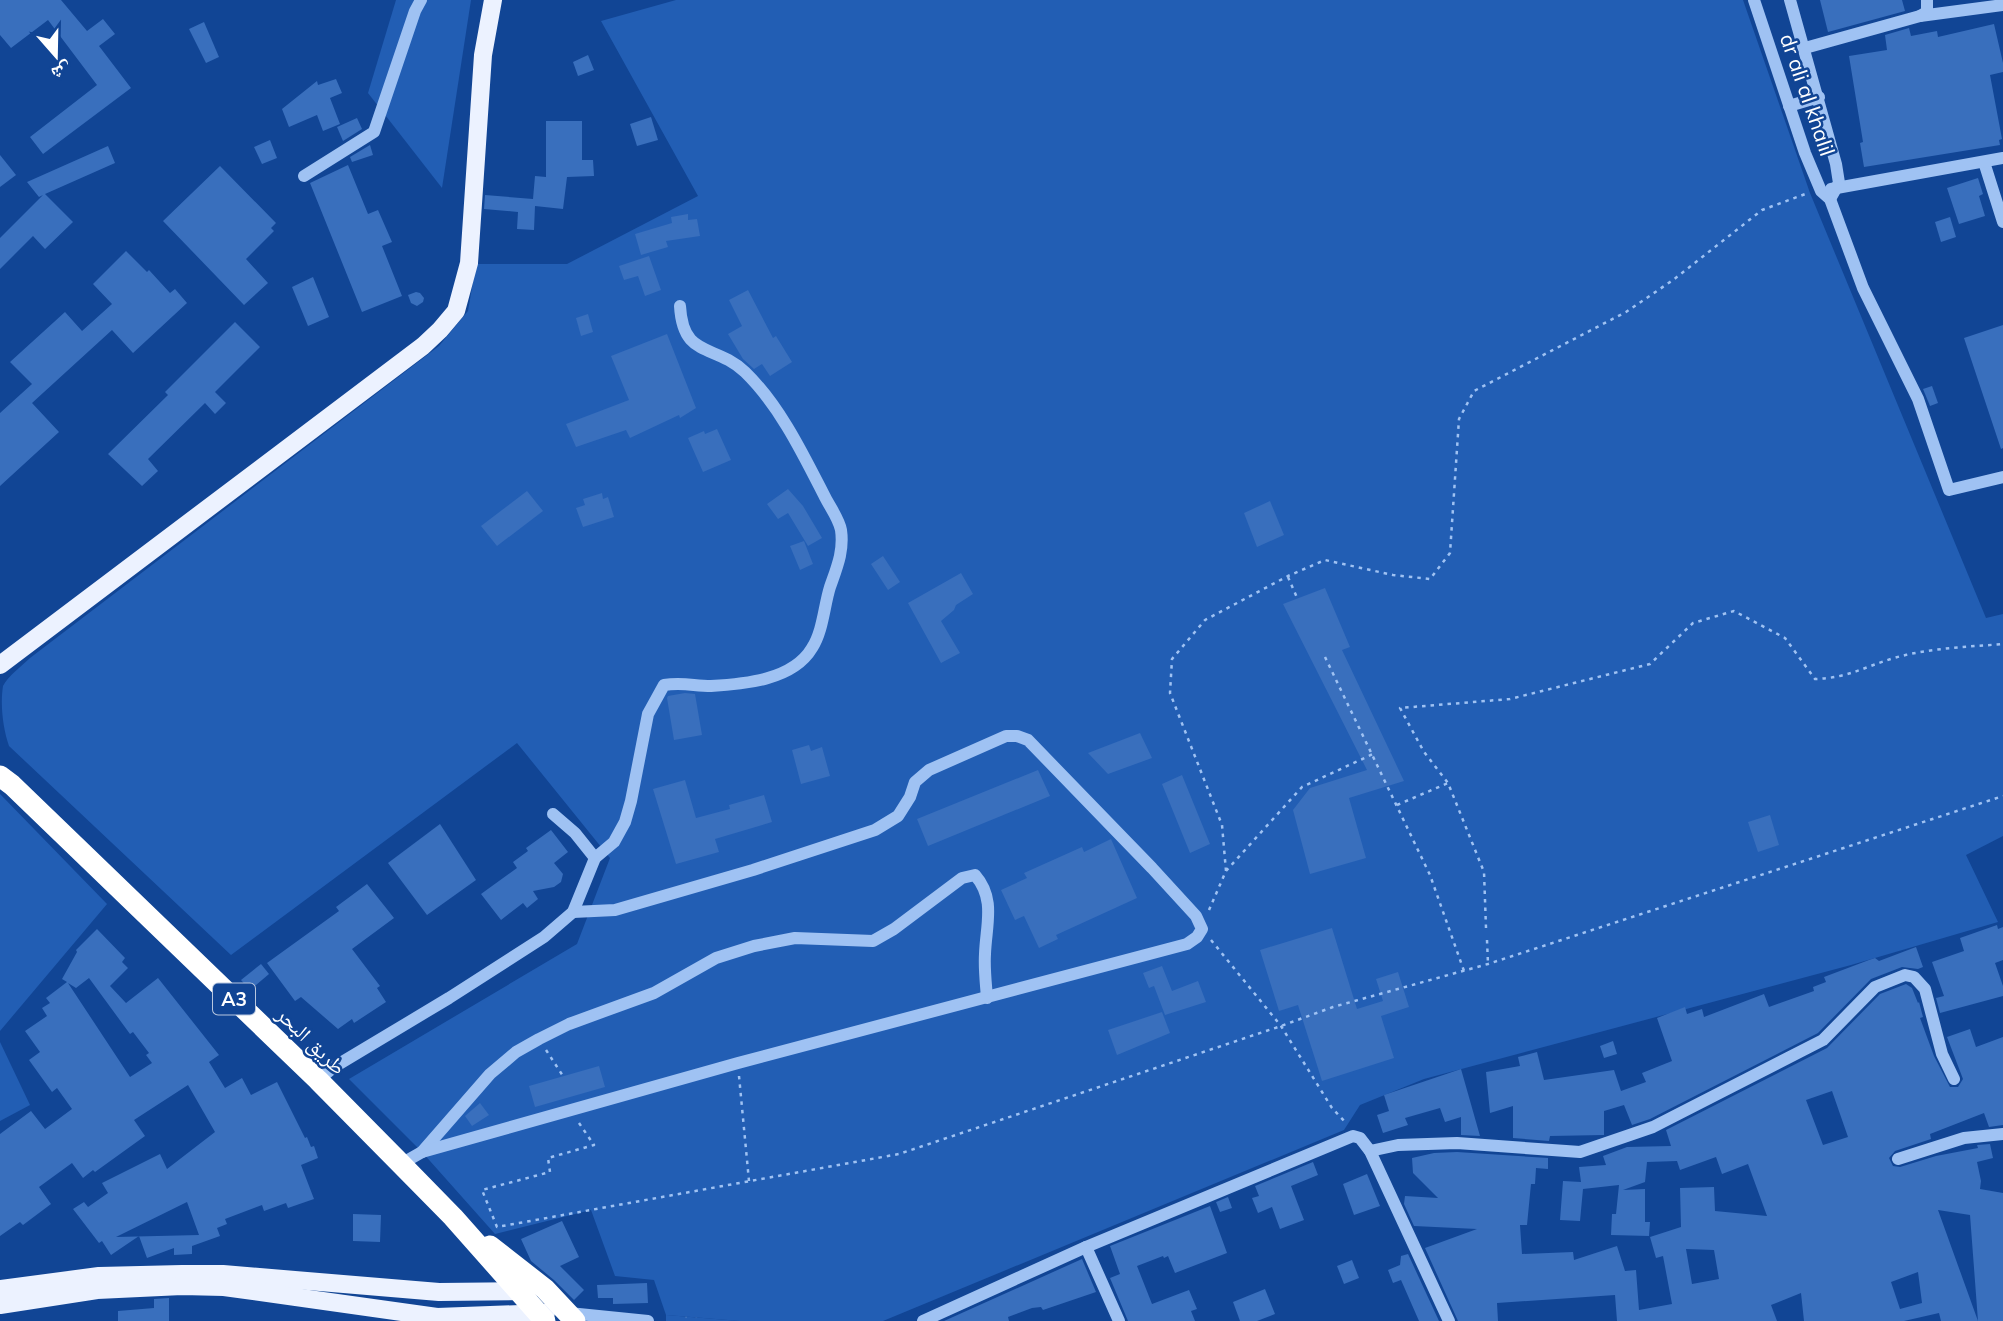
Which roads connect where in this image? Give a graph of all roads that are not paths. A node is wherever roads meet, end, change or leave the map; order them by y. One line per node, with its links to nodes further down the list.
1 (421, 0): 13 (street)
2 (493, 0): 18 (main road)
3 (1754, 0): 10 (street, dr ali al khalil)
4 (1790, 0): 8 (street)
5 (1927, 0): 7 (street)
6 (2003, 5): 7 (street)
7 (1920, 16): 8 (street)
8 (1805, 48): 9 (street)
9 (1819, 97): 10 (street); 14 (street)
10 (1789, 106): 14 (street, dr ali al khalil)
11 (2003, 158): 12 (street)
12 (1984, 162): 14 (street); 15 (street)
13 (303, 176)
14 (1825, 193): 17 (street)
15 (2003, 222)
16 (680, 306): 22 (street)
17 (2003, 477)
18 (1, 666)
19 (0, 763): 20 (highway, طريق البحر / A3)
20 (6, 780): 25 (highway, طريق البحر / A3)
21 (553, 814): 22 (street)
22 (595, 858): 23 (street)
23 (573, 912): 24 (street); 25 (street)
24 (987, 998): 29 (street); 29 (street)
25 (318, 1080): 31 (highway, طريق البحر / A3)
26 (1954, 1080): 28 (street)
27 (2003, 1134): 30 (street)
28 (1370, 1151): 33 (street); 44 (street)
29 (422, 1152): 31 (street)
30 (1898, 1159)
31 (401, 1164): 32 (highway, طريق البحر / A3)
32 (453, 1217): 36 (highway, طريق البحر / A3); 37 (highway, طريق البحر / A3)
33 (1086, 1247): 42 (street); 43 (street)
34 (147, 1281): 35 (main road); 37 (main road); 38 (main road); 39 (main road)
35 (0, 1289)
36 (545, 1289): 37 (main road); 40 (highway, طريق البحر / A3)
37 (518, 1292): 39 (highway, طريق البحر / A3)
38 (0, 1305)
39 (541, 1317): 40 (main road)
40 (571, 1317): 41 (street)
41 (648, 1321)
42 (923, 1321)
43 (1119, 1321)
44 (1449, 1321)

